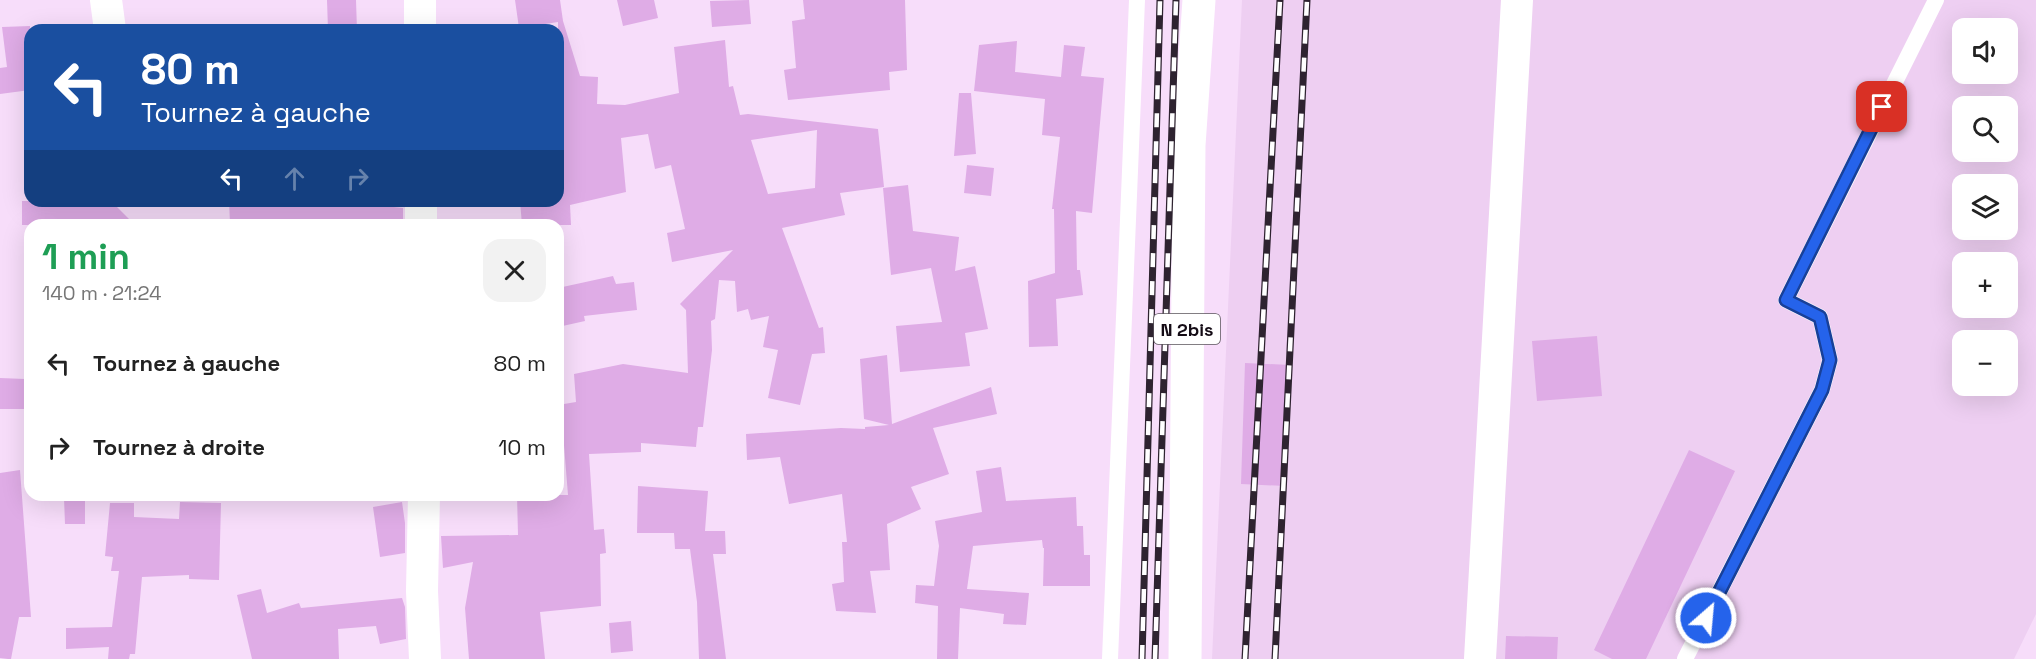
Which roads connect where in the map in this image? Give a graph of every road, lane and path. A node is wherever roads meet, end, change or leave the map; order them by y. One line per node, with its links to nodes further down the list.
1 (106, 0): 7 (street)
2 (420, 0): 8 (street)
3 (1137, 0): 11 (lane)
4 (1199, 0): 12 (main road, N 2bis)
5 (1516, 0): 13 (street)
6 (1936, 0): 14 (lane)
7 (109, 24)
8 (420, 24)
9 (424, 501): 10 (street)
10 (425, 659)
11 (1110, 659)
12 (1185, 659)
13 (1480, 659)
14 (1685, 659)

